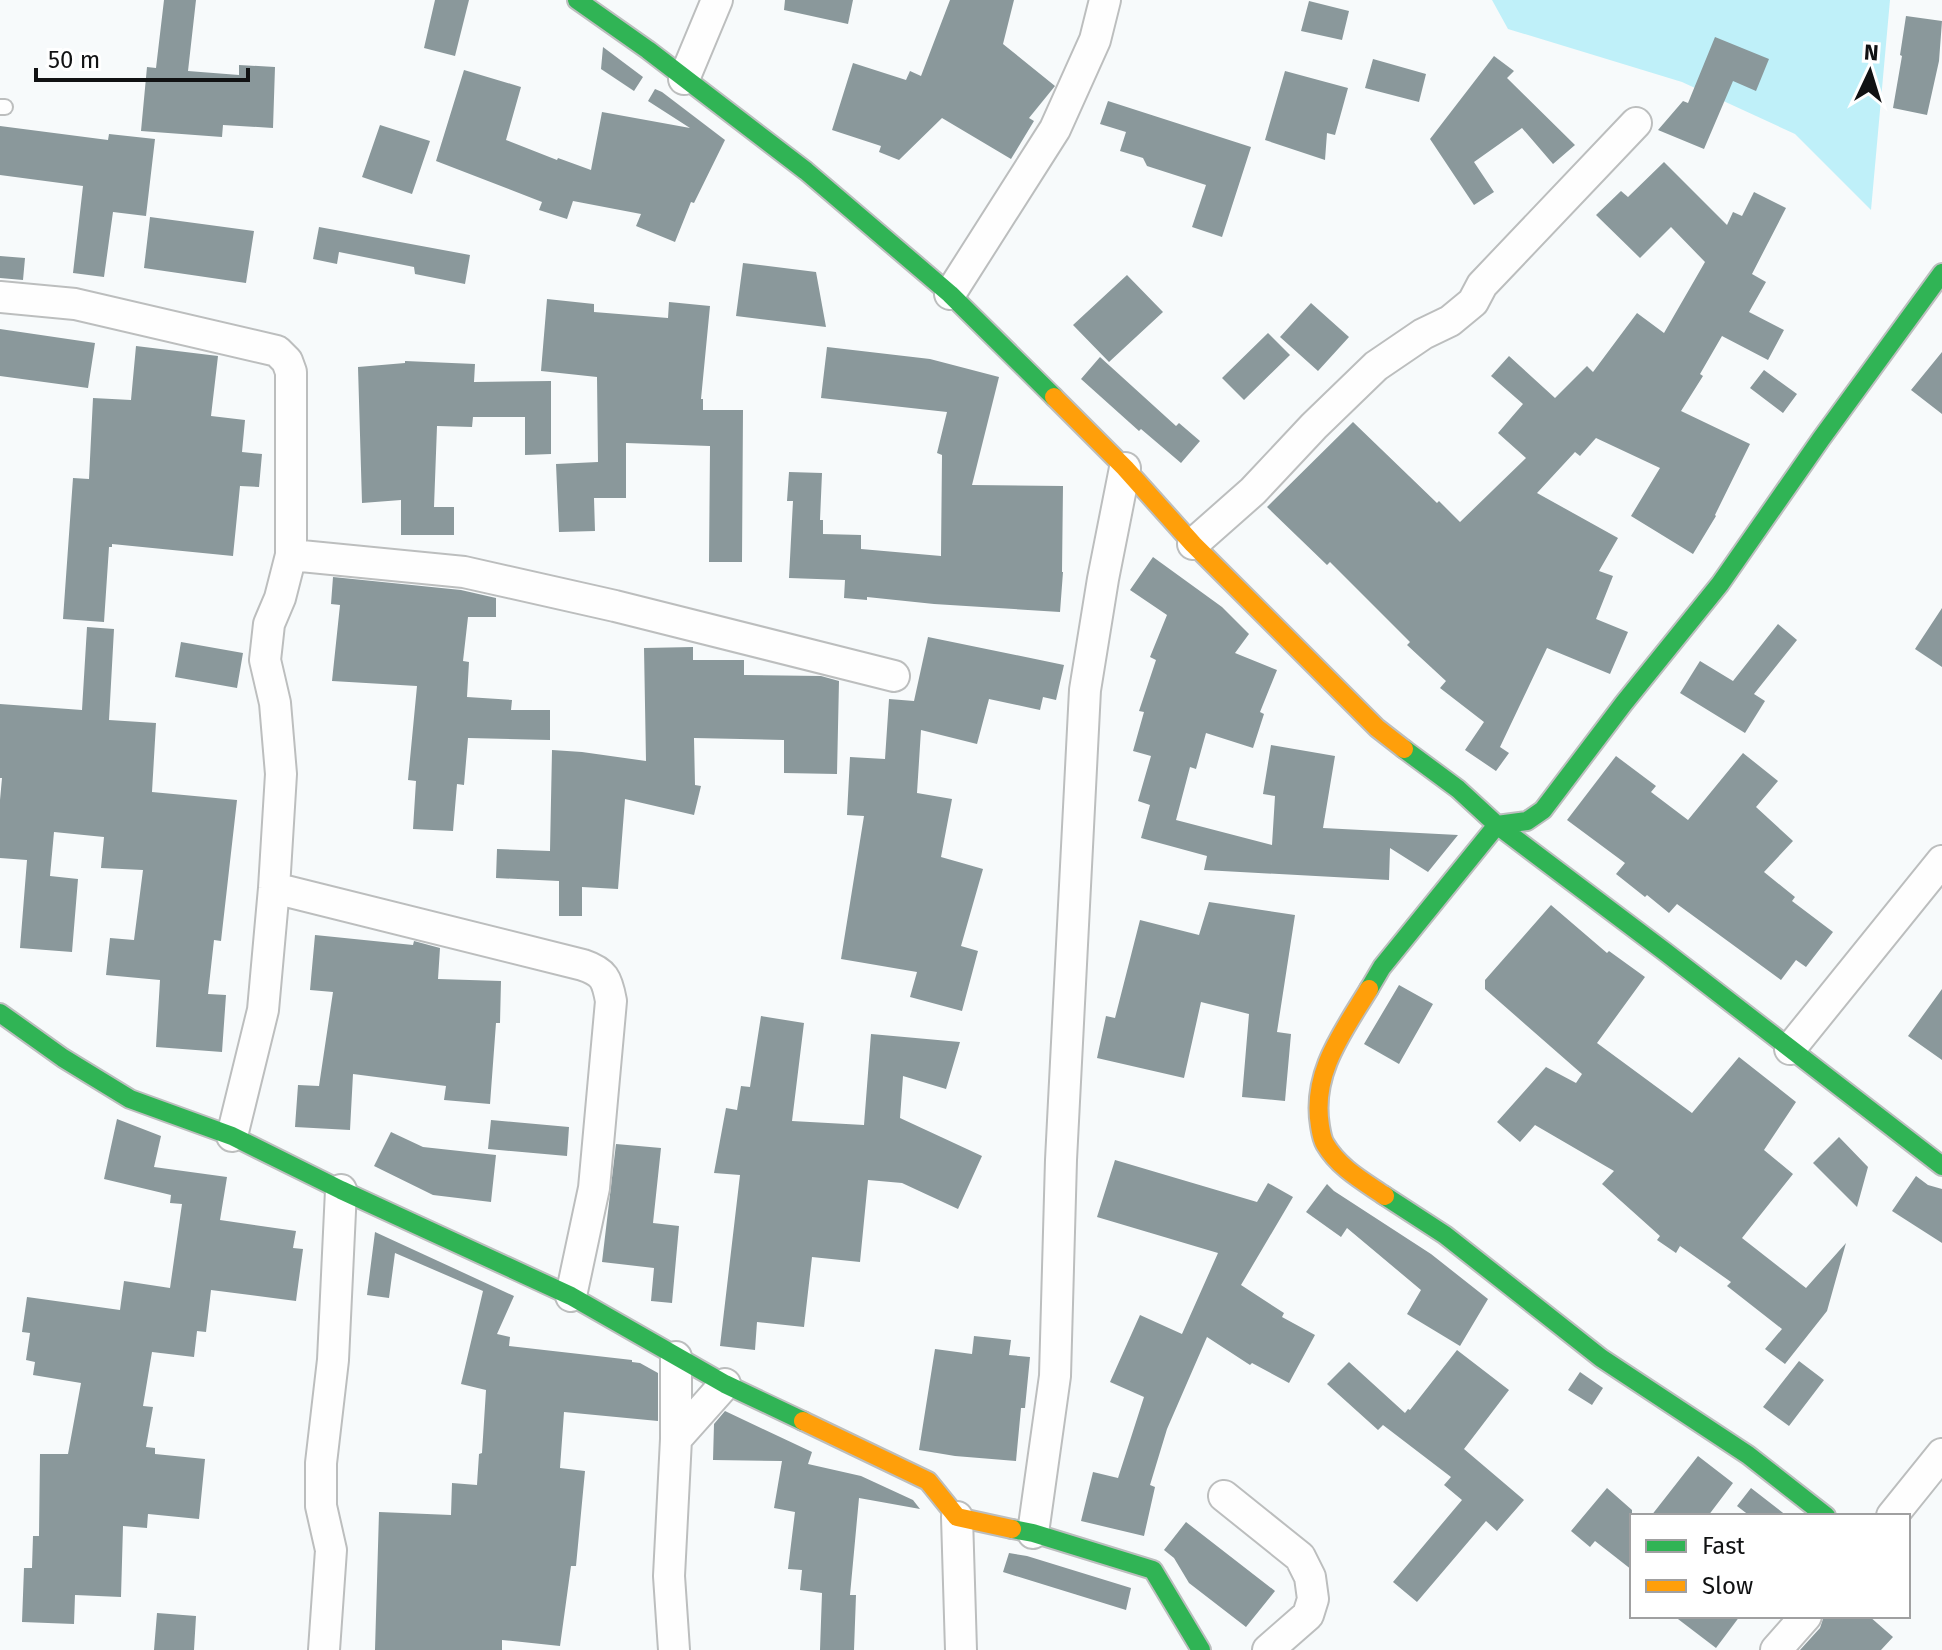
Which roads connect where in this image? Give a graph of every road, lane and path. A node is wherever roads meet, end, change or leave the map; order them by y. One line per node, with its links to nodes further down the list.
1 (577, 0): 4 (street)
2 (717, 0): 4 (street)
3 (1105, 0): 7 (street)
4 (684, 79): 7 (street)
5 (1636, 123): 10 (street)
6 (1942, 273): 13 (street)
7 (950, 294): 9 (street)
8 (0, 297): 11 (street)
9 (1125, 468): 10 (street); 30 (street)
10 (1193, 544): 13 (street)
11 (291, 555): 12 (street); 15 (street)
12 (894, 676)
13 (1497, 825): 17 (street); 27 (street)
14 (1942, 861): 17 (street)
15 (274, 888): 18 (street); 21 (street)
16 (0, 1013): 18 (street)
17 (1790, 1049): 19 (street)
18 (232, 1136): 20 (street)
19 (1942, 1166)
20 (341, 1190): 21 (street); 32 (street)
21 (571, 1296): 22 (street)
22 (676, 1357): 23 (street); 24 (street)
23 (725, 1384): 24 (street); 29 (street)
24 (676, 1439): 33 (street)
25 (1942, 1454): 28 (street)
26 (1224, 1496): 36 (street)
27 (1823, 1514)
28 (1894, 1514)
29 (957, 1517): 30 (street); 34 (street)
30 (1033, 1533): 35 (street)
31 (1804, 1618): 37 (street)
32 (324, 1650)
33 (674, 1650)
34 (961, 1650)
35 (1201, 1650)
36 (1268, 1650)
37 (1776, 1650)

